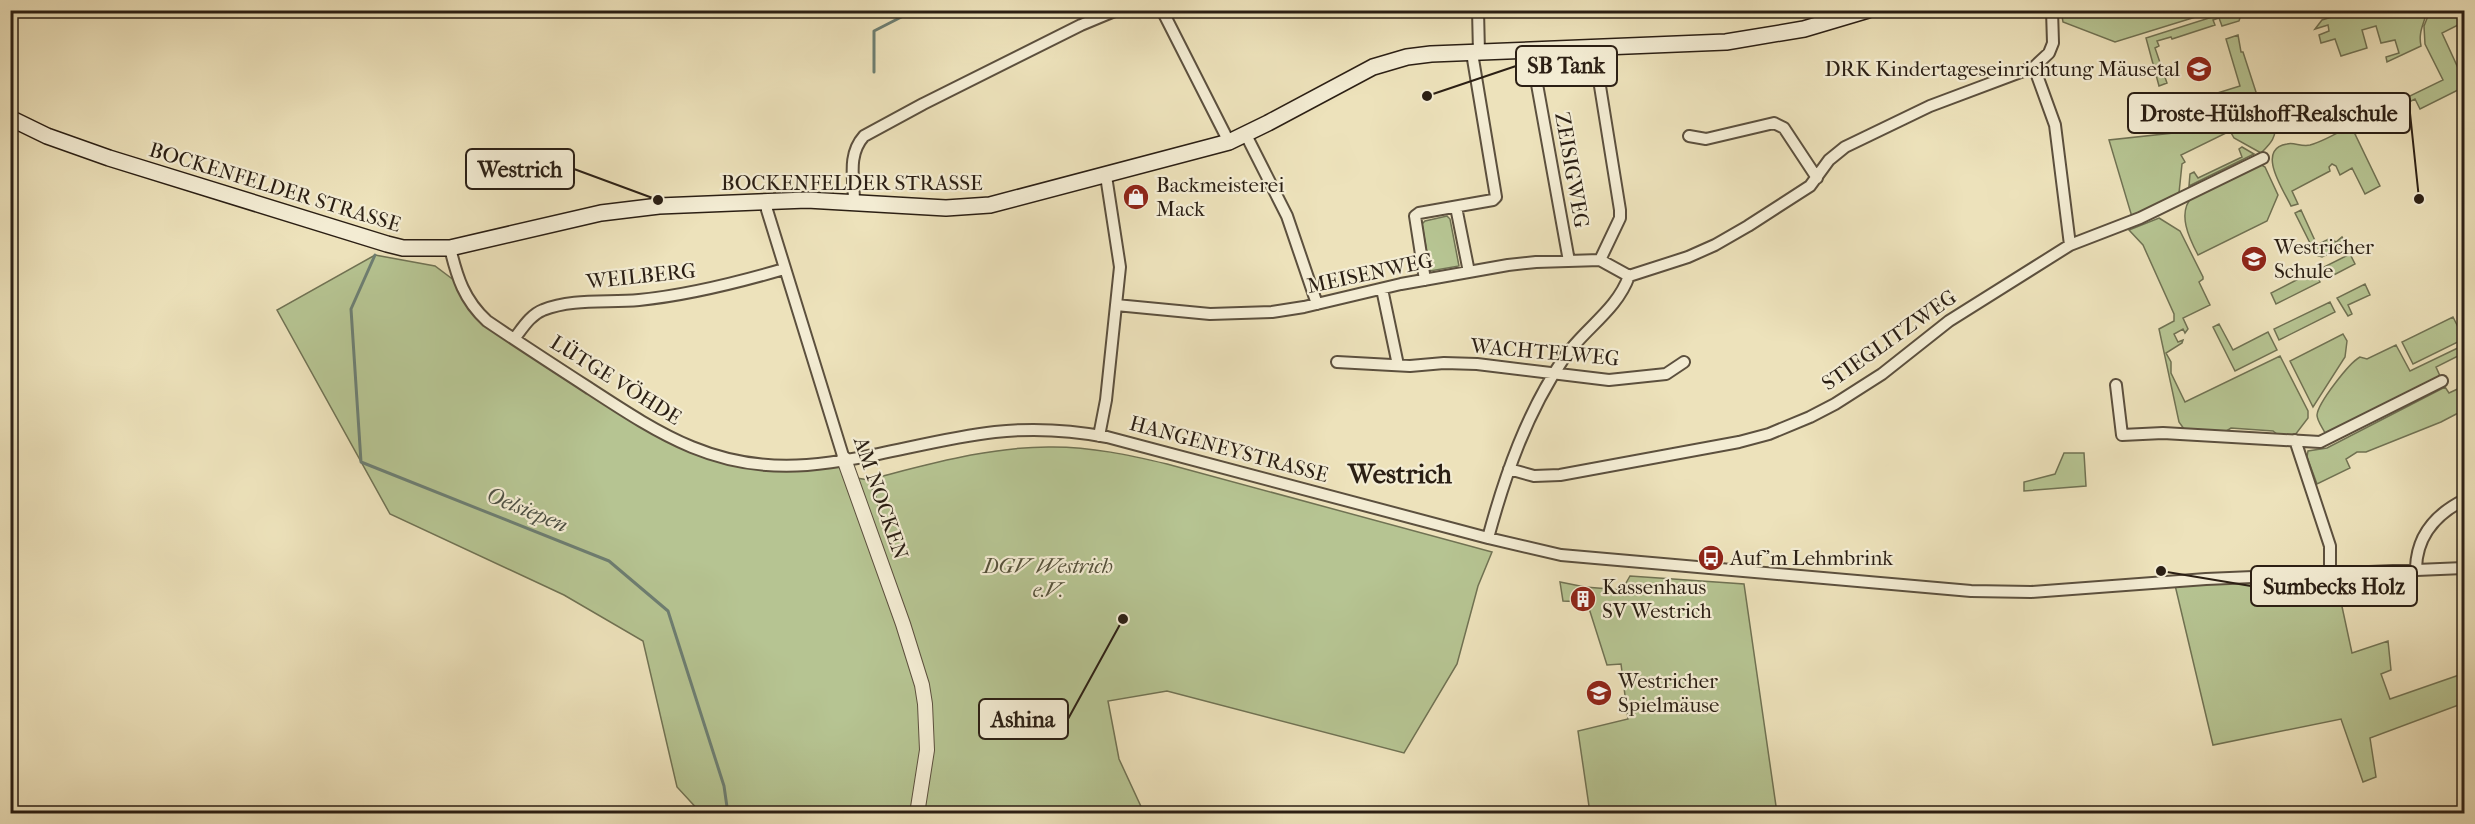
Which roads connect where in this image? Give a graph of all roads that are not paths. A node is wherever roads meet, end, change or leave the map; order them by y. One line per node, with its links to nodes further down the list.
1 (1117, 10): 18 (street)
2 (1162, 10): 13 (street)
3 (1478, 10): 8 (street)
4 (1868, 10): 6 (main road, BOCKENFELDER STRASSE)
5 (2052, 10): 9 (street)
6 (1594, 49): 7 (main road, BOCKENFELDER STRASSE); 22 (street)
7 (1531, 51): 8 (main road, BOCKENFELDER STRASSE); 23 (street, ZEISIGWEG)
8 (1475, 53): 11 (main road, BOCKENFELDER STRASSE); 19 (street)
9 (2034, 67): 16 (street); 20 (street)
10 (10, 118): 21 (main road, BOCKENFELDER STRASSE)
11 (1246, 135): 13 (main road, BOCKENFELDER STRASSE); 29 (street)
12 (1689, 136): 16 (street)
13 (1229, 142): 15 (main road, BOCKENFELDER STRASSE)
14 (2263, 158): 20 (street, STIEGLITZWEG)
15 (1106, 176): 18 (main road, BOCKENFELDER STRASSE); 30 (street, HANGENEYSTRASSE)
16 (1817, 178): 26 (street)
17 (766, 201): 18 (main road, BOCKENFELDER STRASSE); 21 (main road, BOCKENFELDER STRASSE); 24 (street, AM NOCKEN)
18 (854, 202)
19 (1456, 207): 25 (street); 27 (street)
20 (2070, 245): 41 (street, STIEGLITZWEG)
21 (450, 248): 31 (street, LÜTGE VÖHDE)
22 (1600, 260): 23 (street, MEISENWEG); 26 (street)
23 (1569, 261): 25 (street, MEISENWEG)
24 (784, 269): 31 (street, WEILBERG); 40 (street, AM NOCKEN)
25 (1469, 272): 27 (street, MEISENWEG)
26 (1629, 276): 35 (street)
27 (1425, 280): 28 (street, MEISENWEG)
28 (1382, 289): 29 (street, MEISENWEG); 34 (street)
29 (1317, 304): 30 (street, MEISENWEG)
30 (1116, 305): 38 (street, HANGENEYSTRASSE)
31 (514, 339): 40 (street, LÜTGE VÖHDE)
32 (1337, 362): 34 (street, WACHTELWEG)
33 (1684, 362): 35 (street, WACHTELWEG)
34 (1398, 365): 35 (street, WACHTELWEG)
35 (1555, 373): 41 (street)
36 (2442, 381): 39 (street)
37 (2116, 385): 39 (street)
38 (1099, 436): 40 (street, LÜTGE VÖHDE); 43 (street, HANGENEYSTRASSE)
39 (2295, 440): 46 (street)
40 (844, 459): 47 (street, AM NOCKEN)
41 (1509, 469): 43 (street)
42 (2464, 500): 45 (street)
43 (1488, 538): 46 (street, HANGENEYSTRASSE)
44 (2464, 567): 45 (street, HANGENEYSTRASSE)
45 (2416, 568): 46 (street, HANGENEYSTRASSE)
46 (2330, 573)
47 (917, 813)

